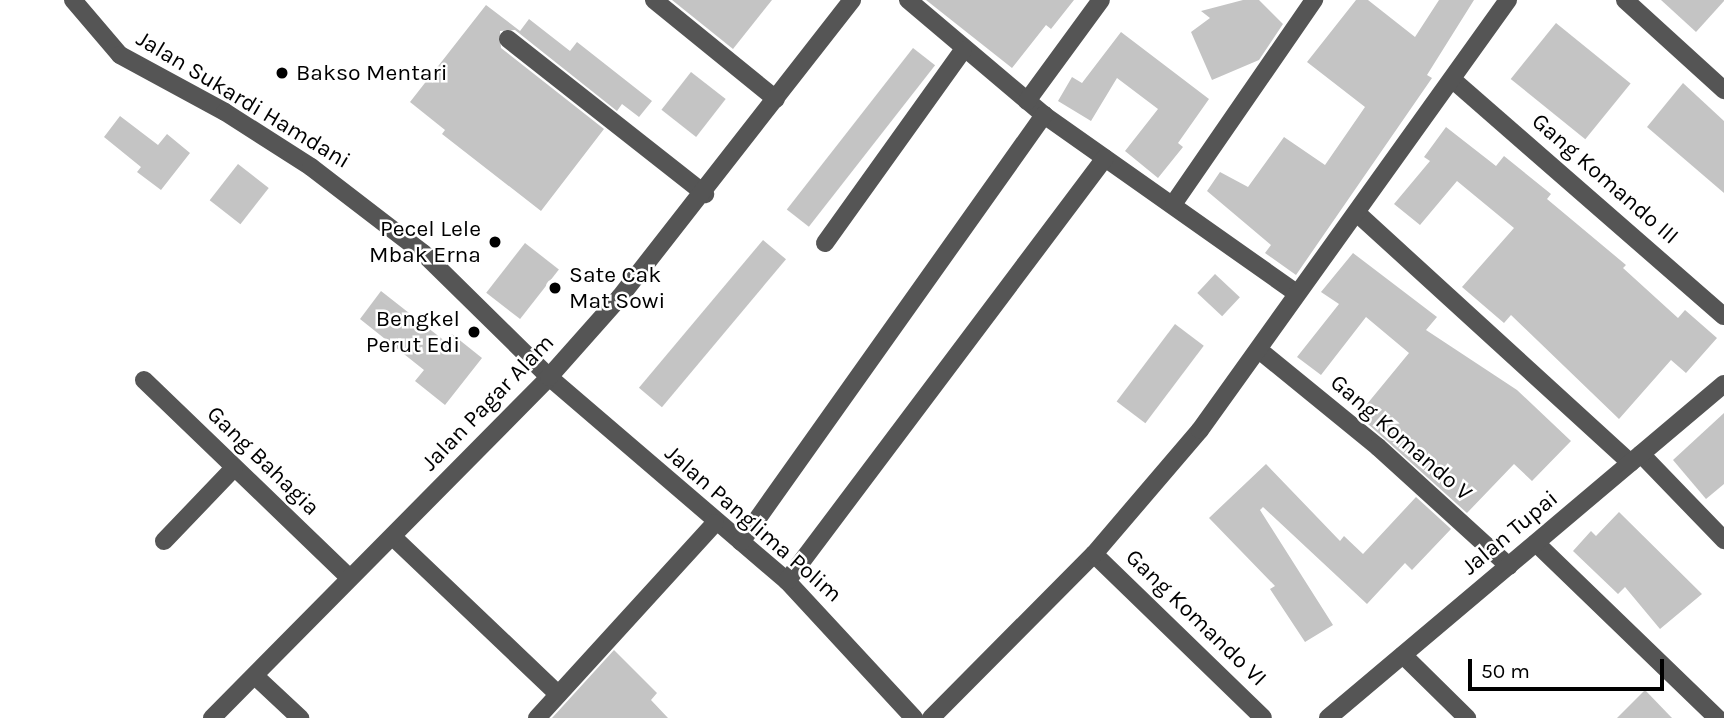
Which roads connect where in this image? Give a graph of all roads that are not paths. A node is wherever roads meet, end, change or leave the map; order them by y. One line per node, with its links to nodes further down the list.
1 (73, 0): 24 (street, Jalan Sukardi Hamdani)
2 (654, 0): 13 (street)
3 (852, 0): 13 (street, Jalan Pagar Alam)
4 (908, 0): 10 (street)
5 (1101, 0): 14 (street)
6 (1314, 0): 18 (street)
7 (1508, 0): 11 (street)
8 (1625, 0): 12 (street)
9 (508, 39): 17 (street)
10 (963, 50): 14 (street); 20 (street)
11 (1453, 80): 19 (street); 22 (street, Gang Komando III)
12 (1724, 90)
13 (776, 99): 17 (street, Jalan Pagar Alam)
14 (1027, 101): 15 (street)
15 (1044, 115): 16 (street); 33 (street)
16 (1105, 158): 18 (street); 38 (street)
17 (705, 194): 24 (street, Jalan Pagar Alam)
18 (1174, 203): 21 (street)
19 (1358, 214): 21 (street); 27 (street)
20 (825, 243)
21 (1296, 293): 23 (street)
22 (1724, 316)
23 (1259, 350): 35 (street); 36 (street, Gang Komando V)
24 (549, 377): 29 (street, Jalan Panglima Polim); 30 (street, Jalan Pagar Alam)
25 (144, 380): 28 (street, Gang Bahagia)
26 (1724, 384): 27 (street, Jalan Tupai)
27 (1636, 459): 31 (street); 34 (street, Jalan Tupai)
28 (234, 468): 32 (street); 37 (street, Gang Bahagia)
29 (715, 523): 33 (street, Jalan Panglima Polim); 41 (street)
30 (394, 537): 37 (street, Jalan Pagar Alam); 41 (street)
31 (1724, 540)
32 (164, 541)
33 (741, 542): 38 (street, Jalan Panglima Polim)
34 (1536, 543): 36 (street, Jalan Tupai); 51 (street)
35 (1094, 554): 47 (street); 48 (street, Gang Komando VI)
36 (1509, 566): 39 (street, Jalan Tupai)
37 (349, 577): 40 (street, Jalan Pagar Alam)
38 (787, 581): 46 (street, Jalan Panglima Polim)
39 (1403, 655): 49 (street, Jalan Tupai); 50 (street)
40 (255, 676): 43 (street, Jalan Pagar Alam); 44 (street)
41 (558, 694): 45 (street)
42 (1724, 710): 51 (street)
43 (212, 718)
44 (300, 718)
45 (537, 718)
46 (914, 718)
47 (931, 718)
48 (1263, 718)
49 (1328, 718)
50 (1467, 718)
51 (1716, 718)

